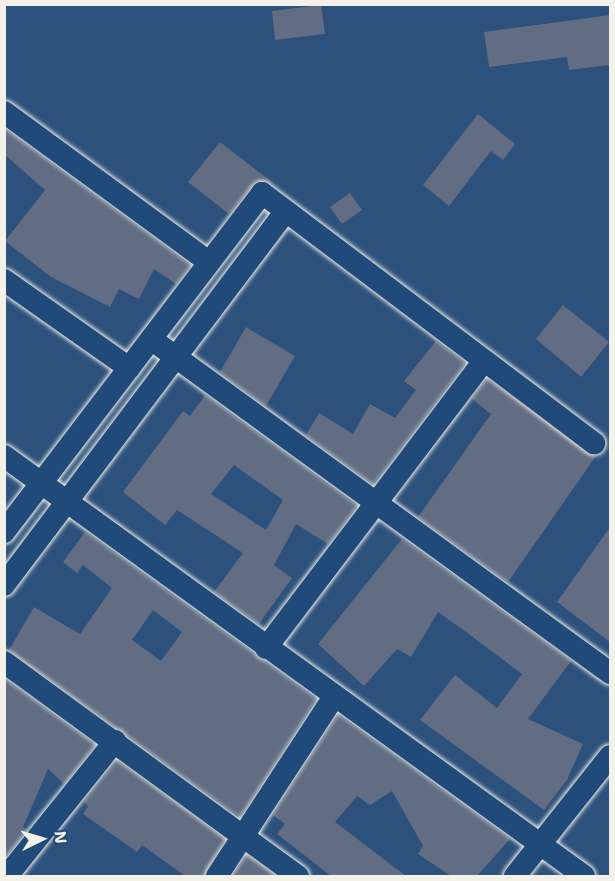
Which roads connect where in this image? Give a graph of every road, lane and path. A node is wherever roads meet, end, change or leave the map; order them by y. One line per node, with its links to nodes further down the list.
1 (4, 112): 3 (street)
2 (285, 212): 3 (street); 6 (street); 7 (street)
3 (209, 262): 5 (street)
4 (4, 280): 8 (street)
5 (151, 339): 6 (street); 8 (street)
6 (175, 359): 12 (street); 13 (street)
7 (483, 361): 9 (street); 13 (street)
8 (129, 368): 11 (street)
9 (594, 443)
10 (4, 456): 11 (street)
11 (40, 484): 12 (street); 14 (street)
12 (69, 499): 15 (street); 16 (street)
13 (374, 505): 16 (street); 18 (street)
14 (4, 532)
15 (4, 585)
16 (267, 648): 19 (street)
17 (4, 662): 20 (street)
18 (610, 673)
19 (333, 698): 22 (street); 23 (street)
20 (115, 741): 22 (street); 24 (street)
21 (610, 756): 23 (street)
22 (247, 835): 25 (street); 26 (street)
23 (539, 843): 27 (street); 28 (street)
24 (7, 876)
25 (217, 876)
26 (298, 876)
27 (514, 876)
28 (584, 876)

